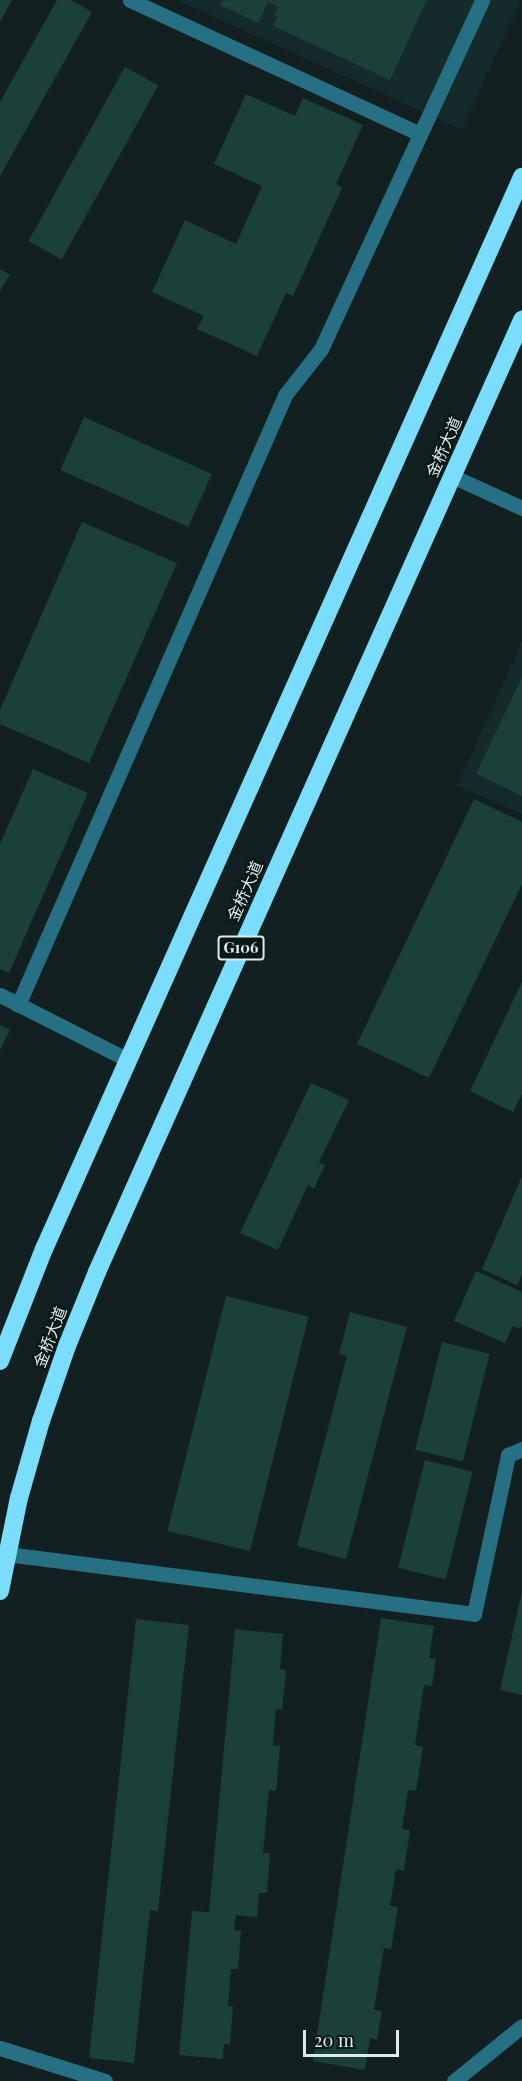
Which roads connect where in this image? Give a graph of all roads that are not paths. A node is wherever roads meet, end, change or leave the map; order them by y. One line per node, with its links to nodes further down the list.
1 (130, 0): 3 (street)
2 (482, 0): 3 (street)
3 (420, 135): 9 (street)
4 (522, 177): 10 (highway)
5 (522, 320): 6 (highway, 金桥大道 / G106)
6 (452, 476): 7 (street); 13 (highway, 金桥大道 / G106)
7 (522, 508)
8 (0, 995): 9 (street)
9 (18, 1005): 10 (street)
10 (128, 1060): 11 (highway)
11 (0, 1361)
12 (522, 1449): 13 (street)
13 (7, 1554): 14 (highway, 金桥大道 / G106)
14 (0, 1591)
15 (522, 2026): 18 (street)
16 (0, 2048): 17 (street)
17 (105, 2081)
18 (454, 2081)

